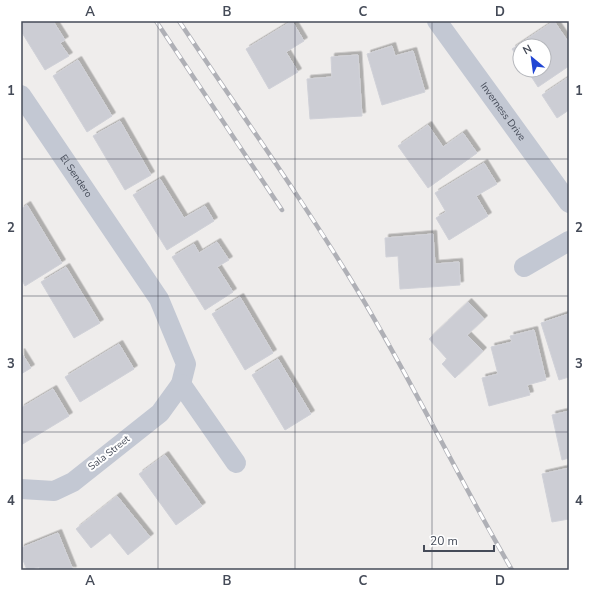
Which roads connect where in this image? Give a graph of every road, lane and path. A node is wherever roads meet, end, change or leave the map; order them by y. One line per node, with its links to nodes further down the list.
1 (437, 21): 3 (street, Inverness Drive)
2 (21, 95): 5 (street, El Sendero)
3 (569, 203)
4 (569, 241): 6 (street)
5 (132, 258): 7 (street, Sala Street)
6 (524, 267)
7 (181, 384): 8 (street); 9 (street, Sala Street)
8 (236, 463)
9 (21, 489)

